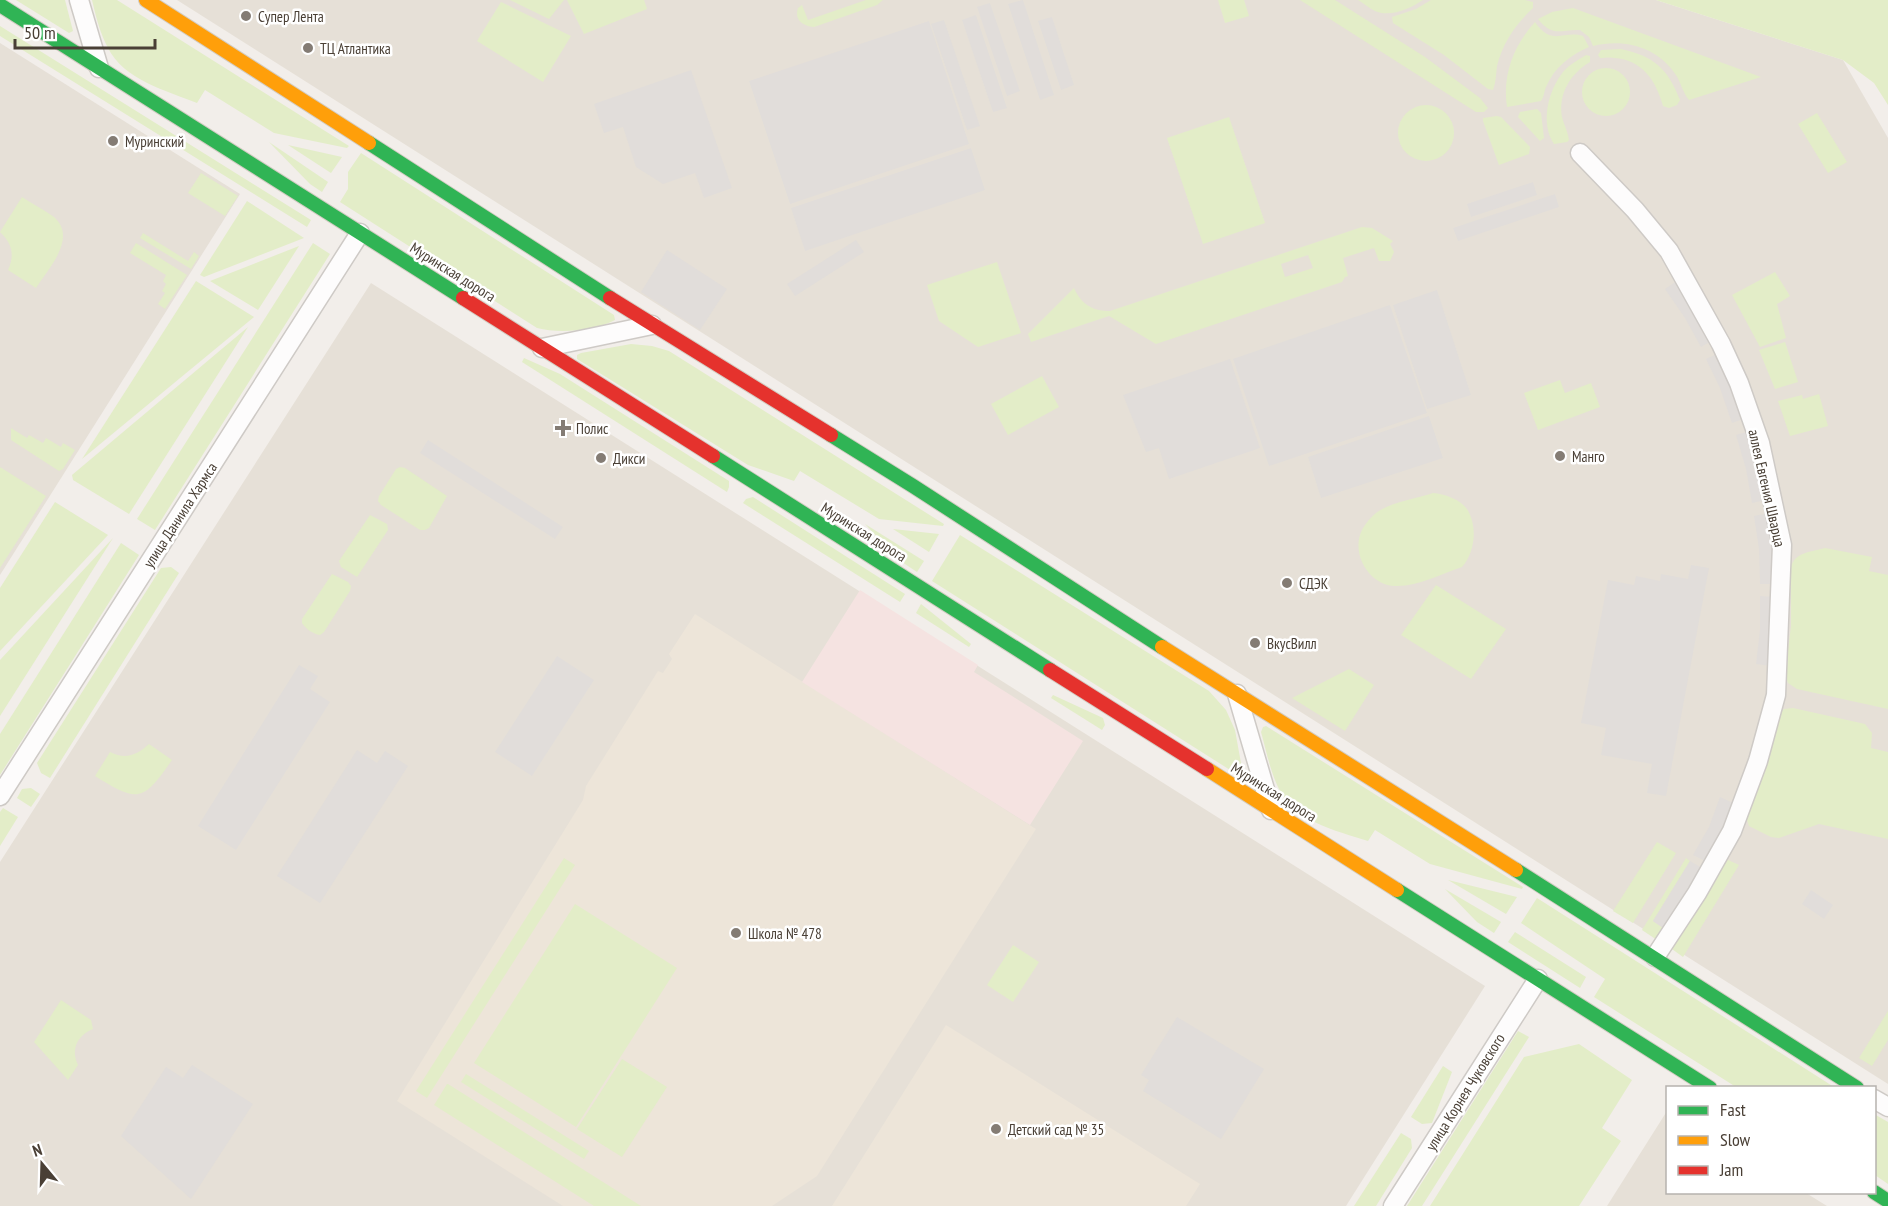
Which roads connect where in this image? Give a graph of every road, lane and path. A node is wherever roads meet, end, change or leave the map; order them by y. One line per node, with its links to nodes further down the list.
1 (79, 0): 4 (street)
2 (146, 0): 7 (street)
3 (0, 5): 4 (street, Муринская дорога)
4 (99, 68): 6 (street, Муринская дорога)
5 (1580, 153): 12 (street, аллея Евгения Шварца)
6 (360, 233): 8 (street, Муринская дорога); 10 (street, улица Даниила Хармса)
7 (652, 325): 8 (street); 9 (street)
8 (542, 348): 11 (street, Муринская дорога)
9 (1237, 694): 11 (street); 12 (street)
10 (0, 796)
11 (1271, 810): 13 (street, Муринская дорога)
12 (1655, 957): 15 (street)
13 (1538, 979): 14 (street, Муринская дорога); 16 (street, улица Корнея Чуковского)
14 (1707, 1086)
15 (1854, 1086)
16 (1393, 1206)

